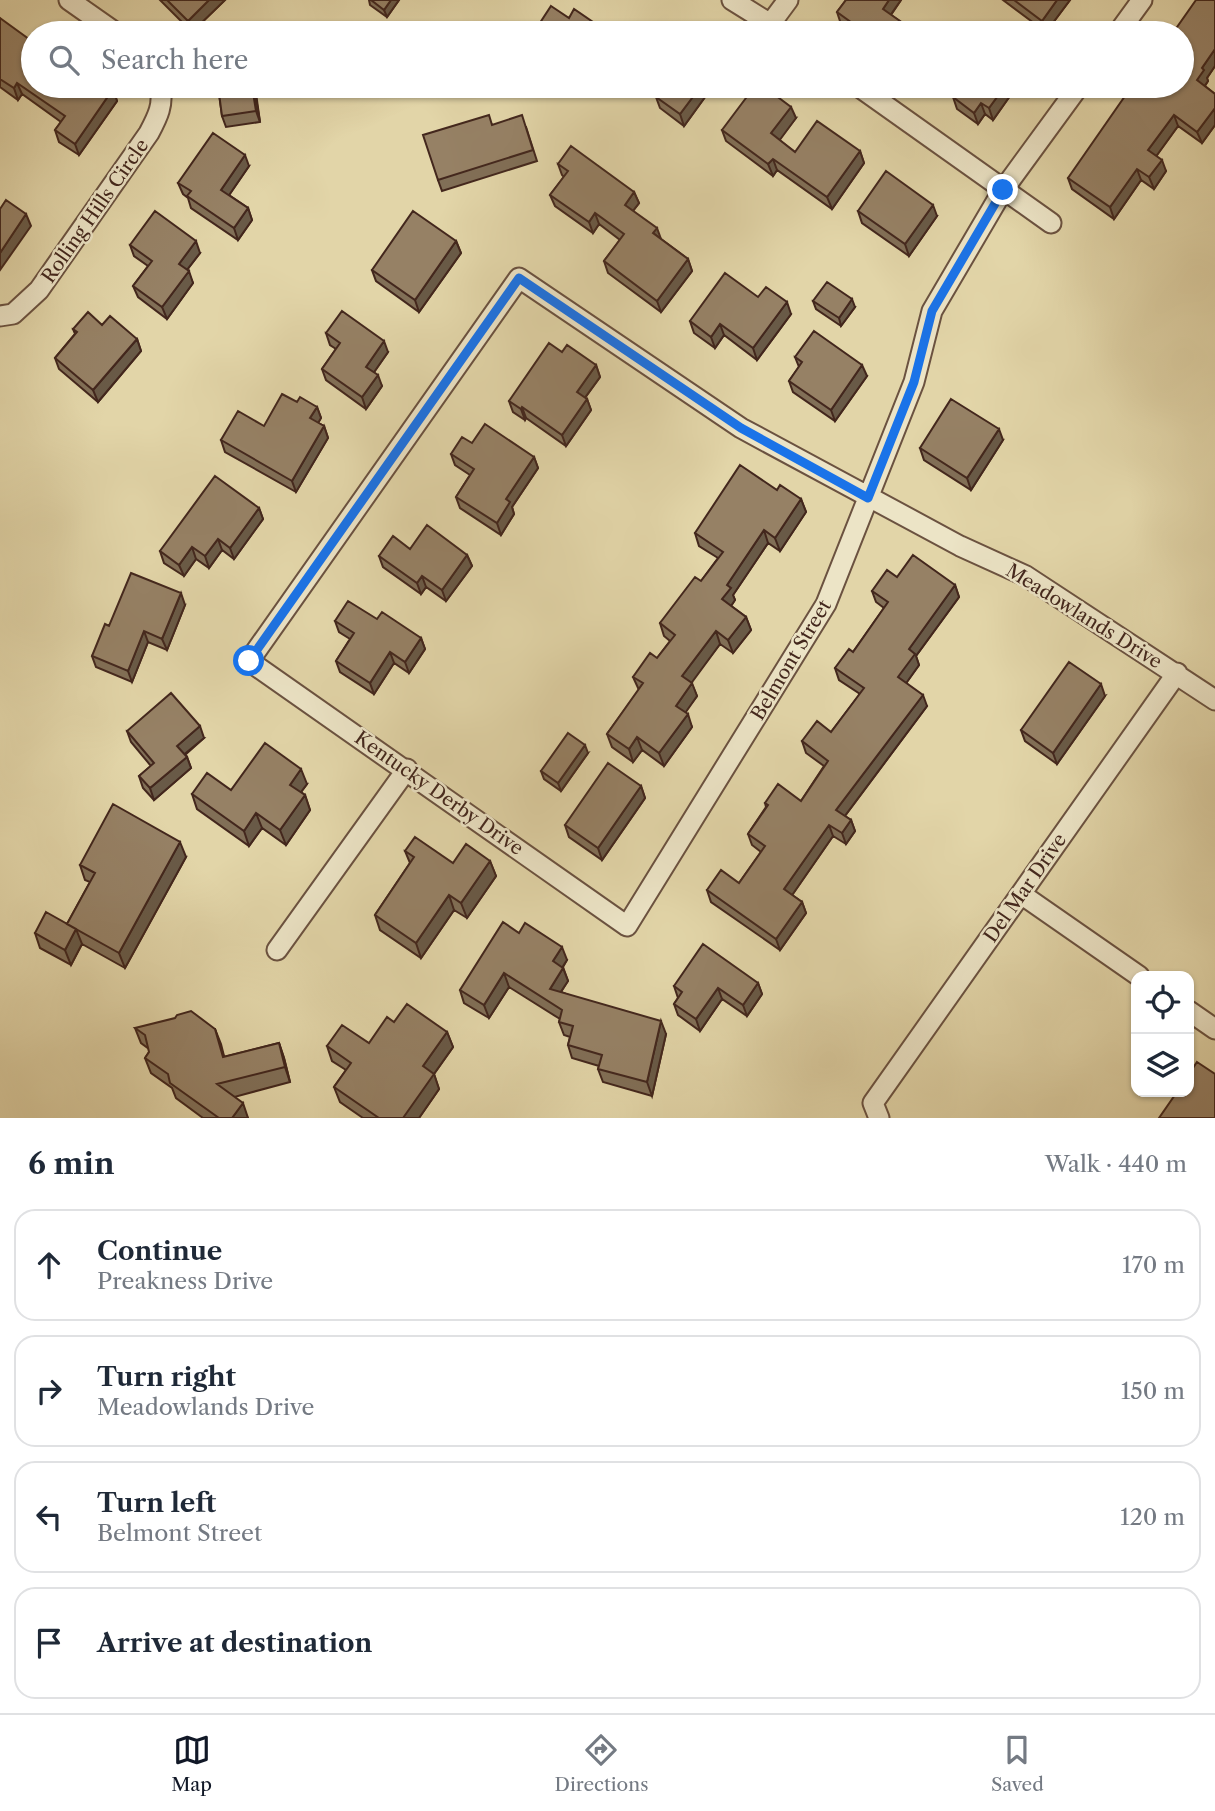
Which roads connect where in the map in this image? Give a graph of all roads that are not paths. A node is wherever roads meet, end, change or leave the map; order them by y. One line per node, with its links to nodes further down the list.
1 (69, 0): 5 (street)
2 (732, 0): 6 (street)
3 (788, 0): 7 (street)
4 (1142, 0): 8 (street)
5 (99, 21)
6 (766, 21)
7 (780, 21)
8 (1127, 21)
9 (162, 98): 14 (street, Rolling Hills Circle)
10 (875, 98): 12 (street)
11 (1070, 98): 12 (street, Belmont Street)
12 (1003, 190): 13 (street); 15 (street, Belmont Street)
13 (1051, 223)
14 (0, 316)
15 (868, 498): 16 (street, Meadowlands Drive); 17 (street, Meadowlands Drive); 21 (street, Belmont Street)
16 (249, 661): 19 (street, Kentucky Derby Drive)
17 (1177, 673): 18 (street, Meadowlands Drive); 20 (street, Del Mar Drive)
18 (1215, 700)
19 (407, 769): 21 (street, Kentucky Derby Drive); 22 (street)
20 (1021, 894): 23 (street); 26 (street, Del Mar Drive)
21 (627, 926)
22 (277, 950)
23 (1132, 971)
24 (1194, 1015): 25 (street)
25 (1215, 1030)
26 (876, 1111)

